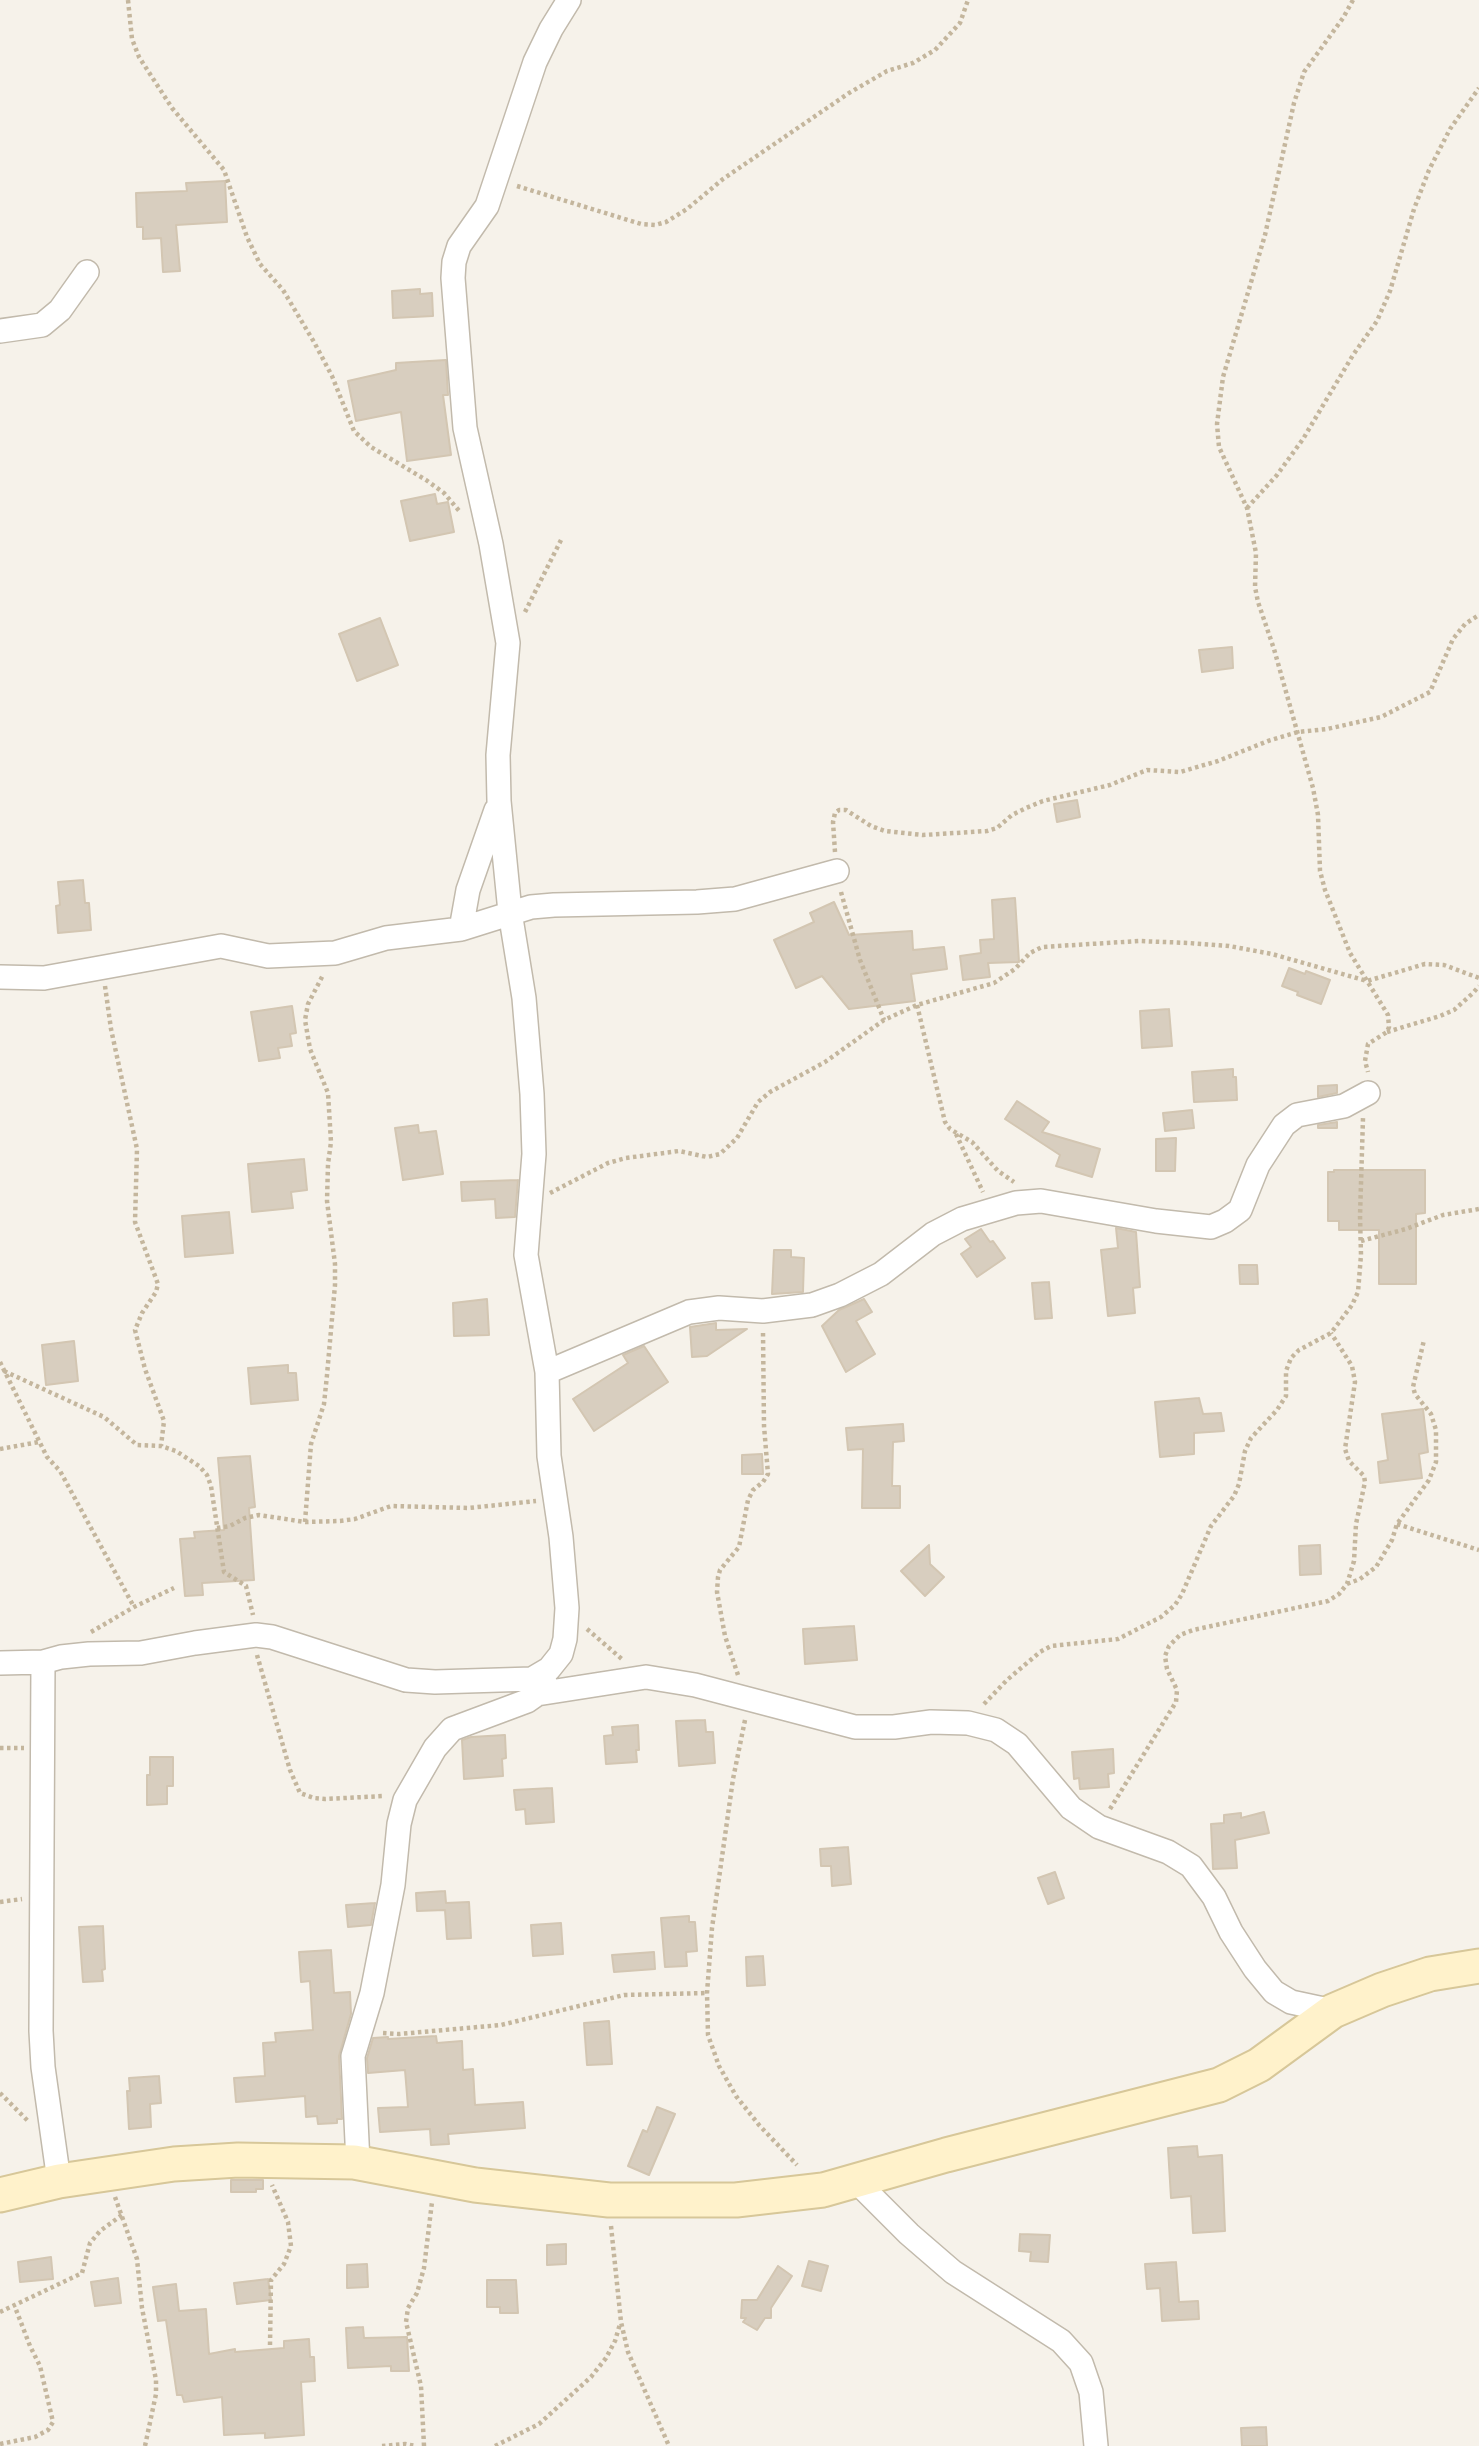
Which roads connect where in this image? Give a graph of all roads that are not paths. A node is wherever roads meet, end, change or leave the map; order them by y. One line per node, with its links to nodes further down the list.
1 (569, 0): 4 (street)
2 (87, 272): 3 (street)
3 (0, 331)
4 (499, 801): 6 (street); 7 (street)
5 (837, 872): 6 (street)
6 (510, 912): 7 (street); 10 (street)
7 (461, 929): 8 (street)
8 (0, 977)
9 (1368, 1093): 10 (street)
10 (547, 1372): 13 (street)
11 (52, 1659): 12 (street); 13 (street); 18 (street)
12 (0, 1663)
13 (549, 1669): 14 (street)
14 (537, 1694): 16 (street); 17 (street)
15 (1479, 1966): 16 (street)
16 (1332, 2011): 19 (street)
17 (358, 2163): 18 (street); 19 (street)
18 (58, 2181): 20 (street)
19 (856, 2181): 21 (street)
20 (0, 2195)
21 (1096, 2446)

